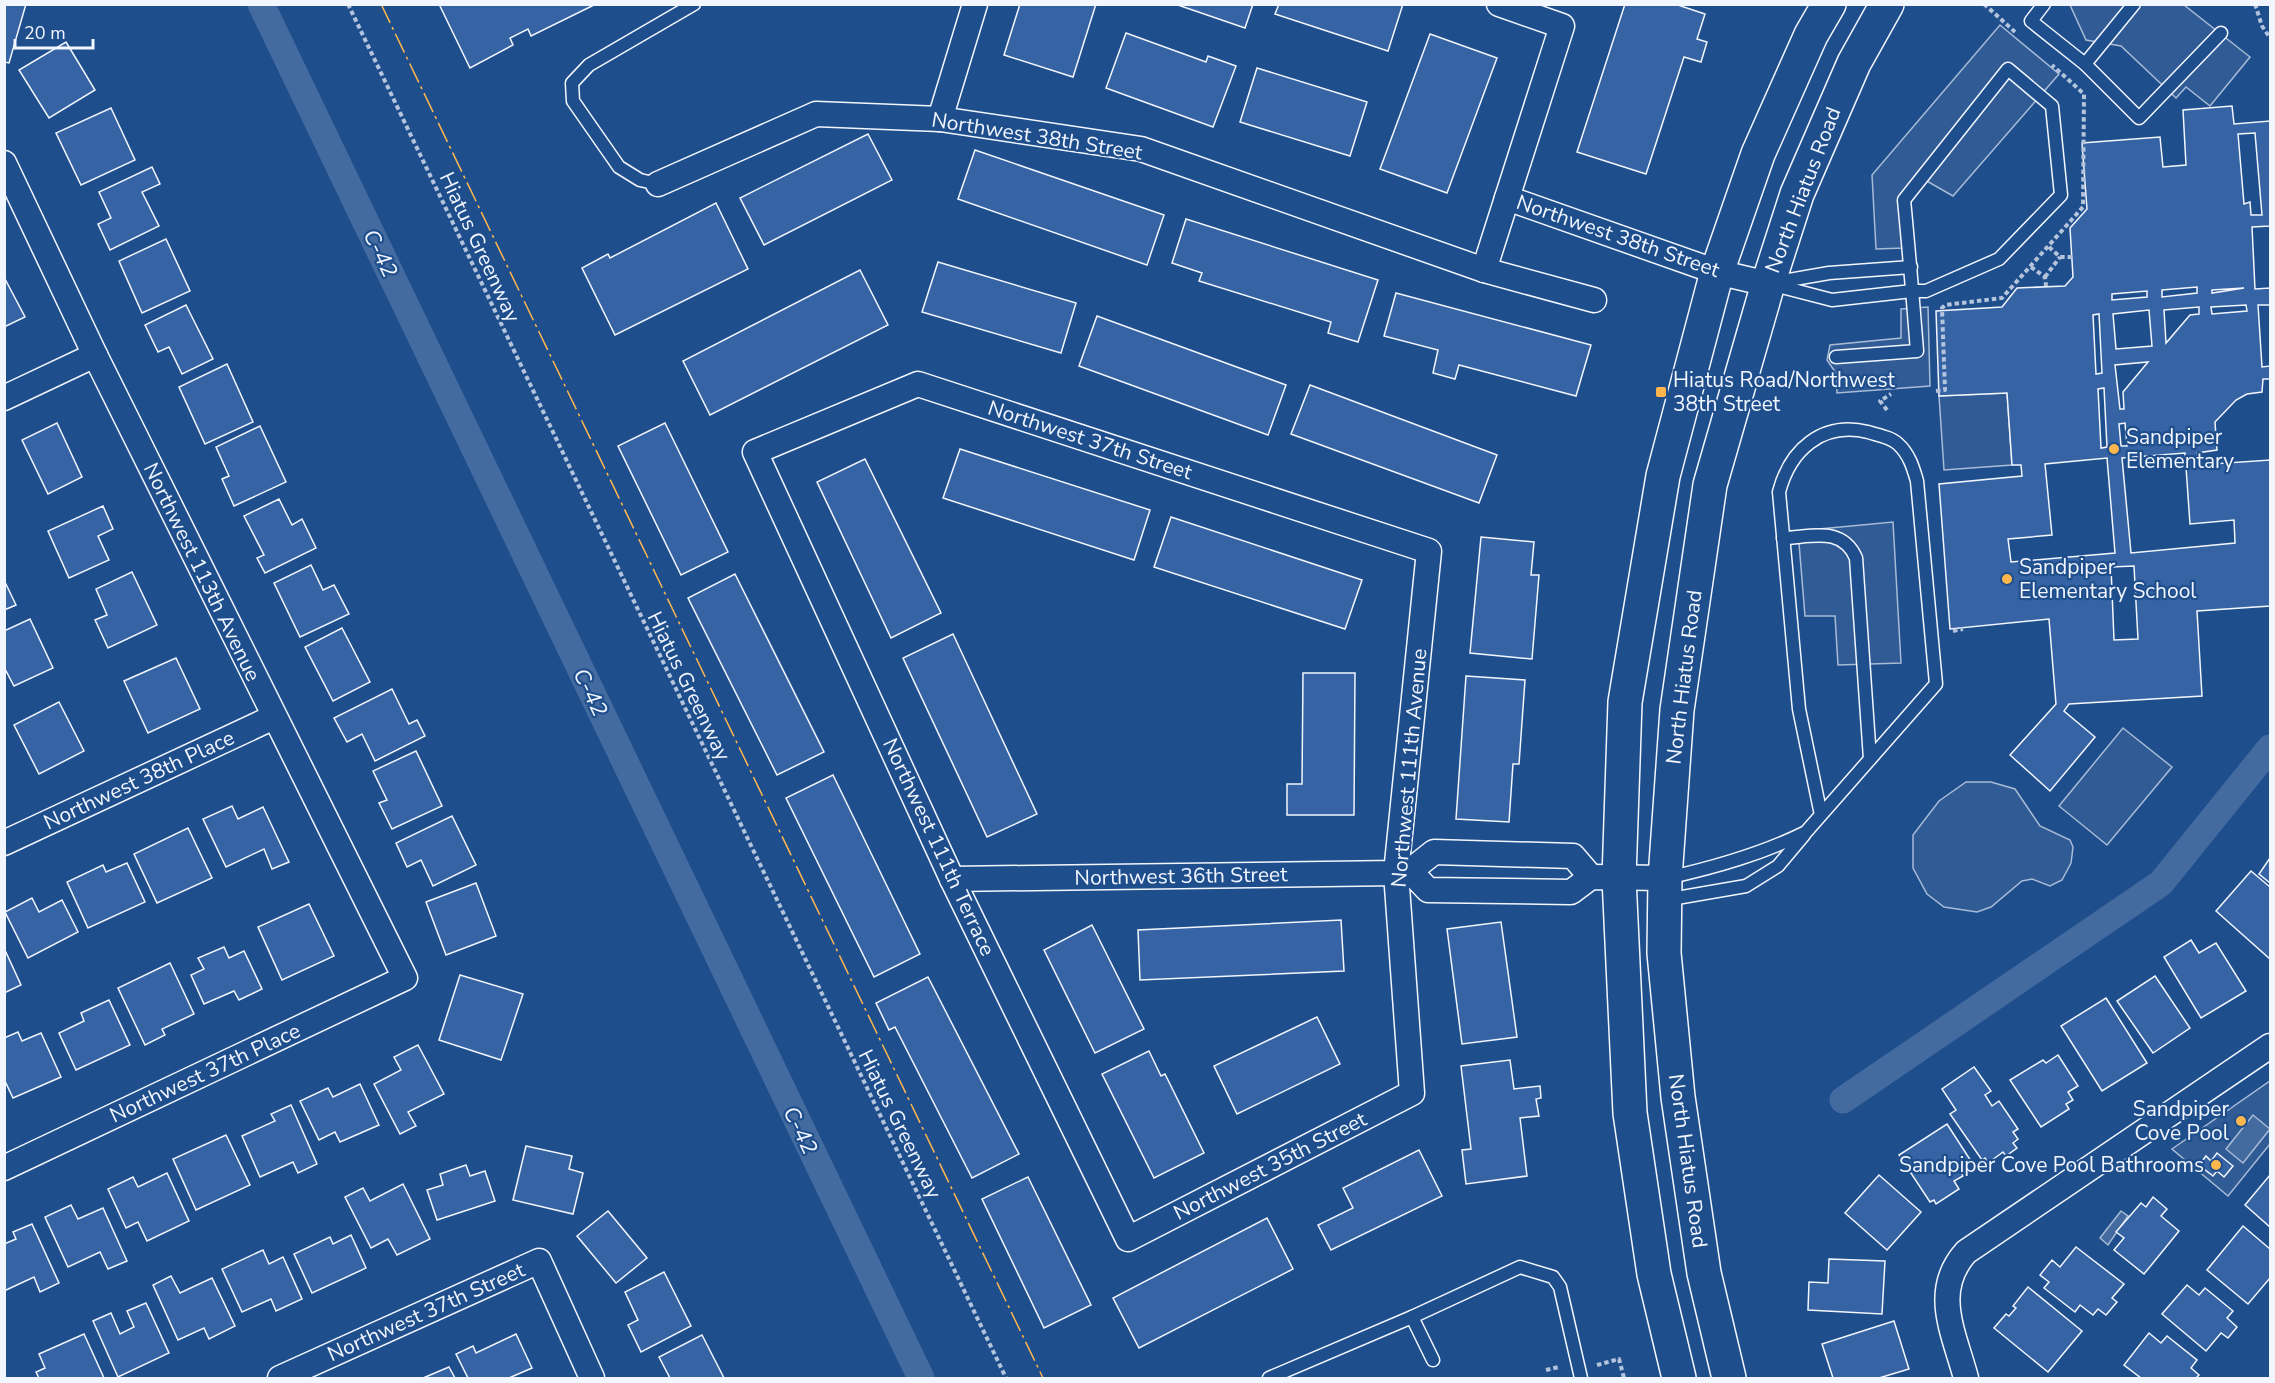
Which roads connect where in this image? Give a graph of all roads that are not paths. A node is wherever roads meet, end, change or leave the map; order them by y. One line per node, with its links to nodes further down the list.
1 (694, 4): 12 (lane)
2 (975, 4): 10 (street)
3 (1499, 4): 13 (street)
4 (1829, 4): 16 (main road)
5 (1887, 4): 17 (main road, North Hiatus Road)
6 (2044, 4): 9 (lane)
7 (2133, 4): 9 (lane)
8 (2221, 33): 9 (lane)
9 (2085, 64)
10 (940, 119): 12 (street, Northwest 38th Street); 15 (street, Northwest 38th Street)
11 (4, 163): 20 (street, Northwest 113th Avenue)
12 (658, 184)
13 (1507, 198): 15 (street, Northwest 38th Street); 16 (street, Northwest 38th Street)
14 (1911, 267): 17 (lane); 18 (lane); 18 (lane)
15 (1484, 270): 19 (street, Northwest 38th Street)
16 (1717, 272): 17 (street, Northwest 38th Street); 32 (main road)
17 (1768, 284): 18 (lane); 34 (main road, North Hiatus Road)
18 (1912, 291): 21 (lane)
19 (1594, 300)
20 (95, 355): 22 (street); 26 (street, Northwest 113th Avenue)
21 (1836, 357)
22 (4, 398)
23 (755, 452): 25 (street, Northwest 37th Street); 33 (street, Northwest 111th Terrace)
24 (1783, 538): 27 (lane); 27 (lane); 28 (lane)
25 (1429, 551): 31 (street, Northwest 111th Avenue)
26 (274, 717): 30 (street, Northwest 38th Place); 35 (street, Northwest 113th Avenue)
27 (1870, 759): 28 (lane)
28 (1821, 815): 29 (lane)
29 (1806, 832): 34 (lane); 34 (lane)
30 (6, 839)
31 (1403, 872): 32 (street); 32 (street); 33 (street, Northwest 36th Street); 37 (street, Northwest 111th Avenue)
32 (1605, 877): 34 (street); 46 (main road)
33 (952, 879): 39 (street, Northwest 111th Terrace)
34 (1665, 889): 47 (main road, North Hiatus Road)
35 (405, 978): 38 (street, Northwest 37th Place)
36 (2271, 1046): 48 (street)
37 (1412, 1093): 39 (street, Northwest 35th Street)
38 (4, 1168)
39 (1128, 1239)
40 (1412, 1317): 41 (lane); 44 (lane); 45 (lane)
41 (1433, 1360)
42 (280, 1378): 43 (street, Northwest 37th Street)
43 (592, 1378)
44 (1269, 1378)
45 (1581, 1378)
46 (1679, 1378)
47 (1729, 1378)
48 (1966, 1378)

